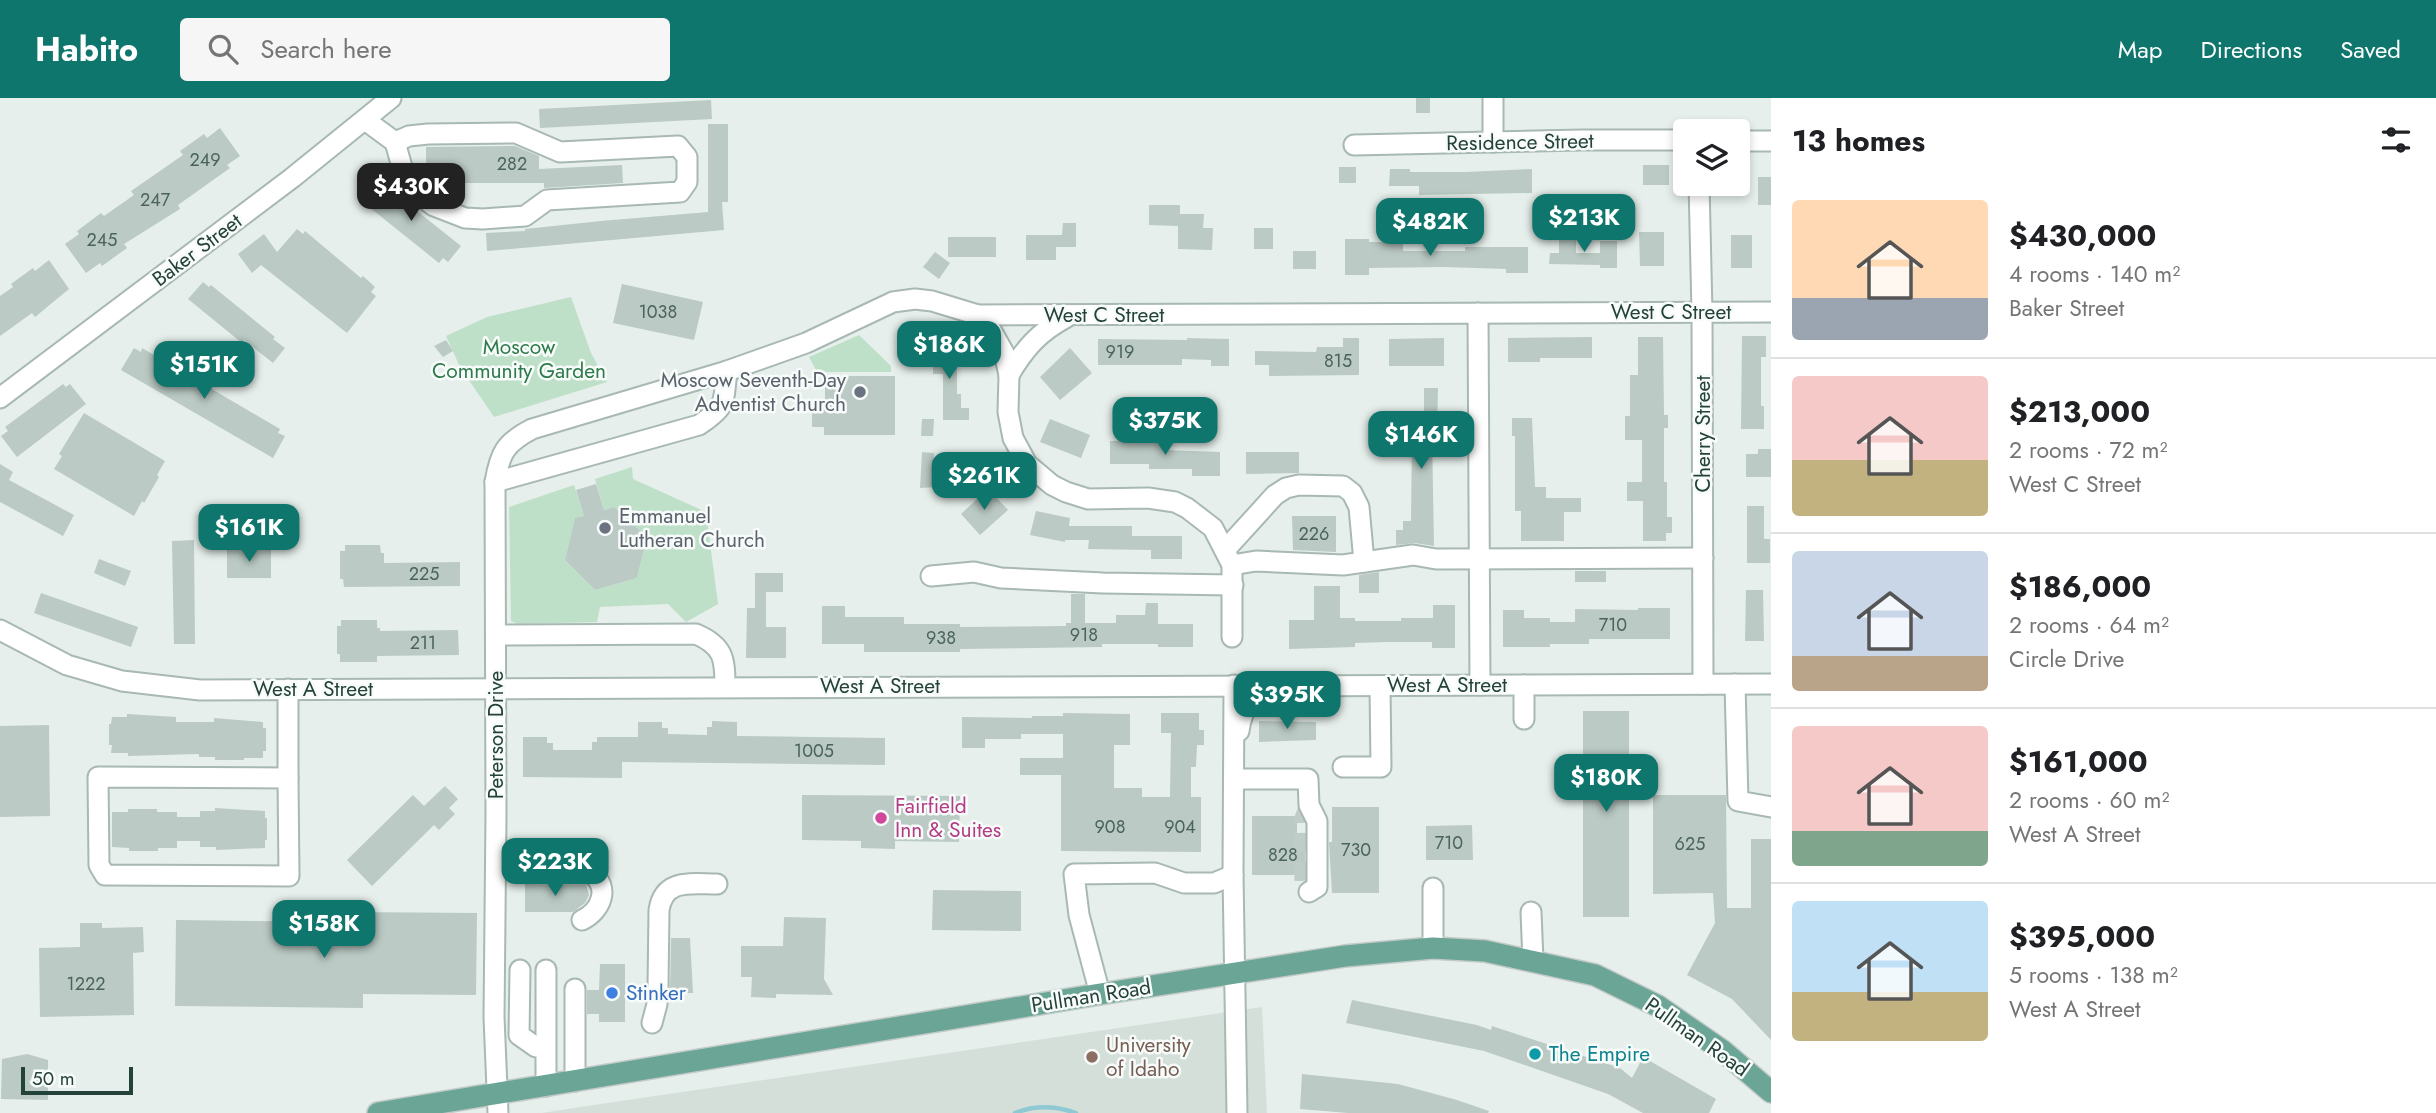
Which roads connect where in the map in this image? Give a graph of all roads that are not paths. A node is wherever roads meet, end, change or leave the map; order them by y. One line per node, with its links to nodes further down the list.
1 (391, 98): 3 (street, Baker Street)
2 (1493, 98): 8 (street)
3 (365, 120): 7 (street); 18 (street, Baker Street)
4 (1673, 140): 8 (street, Residence Street)
5 (1750, 141): 6 (street)
6 (1771, 141)
7 (395, 142): 7 (street)
8 (1493, 142): 9 (street, Residence Street)
9 (1354, 145)
10 (1699, 196): 11 (street, Cherry Street)
11 (1702, 312): 12 (street, West C Street); 13 (street, West C Street); 22 (street, Cherry Street)
12 (1771, 312)
13 (1478, 313): 15 (street, West C Street); 21 (street)
14 (978, 315): 15 (street, West C Street); 16 (street, West C Street); 17 (street)
15 (1072, 315): 17 (street)
16 (727, 371): 19 (street, West C Street); 19 (street)
17 (1009, 375): 20 (street)
18 (0, 398)
19 (495, 482): 27 (street, Peterson Drive)
20 (1228, 557): 23 (street); 23 (street); 25 (street)
21 (1478, 558): 22 (street); 23 (street); 33 (street)
22 (1703, 558): 29 (street, Cherry Street)
23 (1364, 562)
24 (931, 576): 25 (street)
25 (1233, 585): 28 (street)
26 (0, 630): 38 (street, West A Street)
27 (496, 635): 36 (street); 37 (street, Peterson Drive)
28 (1232, 637)
29 (1703, 684): 30 (street, West A Street); 34 (street, West A Street)
30 (1735, 684): 31 (street, West A Street); 43 (street)
31 (1771, 684)
32 (1234, 685): 35 (street, West A Street); 36 (street, West A Street); 41 (street)
33 (1480, 685): 34 (street, West A Street); 35 (street, West A Street)
34 (1524, 685): 39 (street)
35 (1380, 686): 40 (street); 41 (street)
36 (724, 687): 37 (street, West A Street)
37 (496, 688): 38 (street, West A Street); 61 (street, Peterson Drive)
38 (288, 689): 42 (street)
39 (1524, 719)
40 (1343, 766)
41 (1234, 773): 45 (street); 48 (street)
42 (288, 778): 42 (street)
43 (1771, 807)
44 (520, 861): 50 (street)
45 (1233, 875): 54 (street); 56 (street)
46 (717, 884): 57 (street)
47 (1433, 888): 51 (street)
48 (1309, 892)
49 (1531, 912): 52 (street)
50 (582, 920)
51 (1433, 948): 52 (main road, Pullman Road); 54 (main road, Pullman Road)
52 (1533, 961): 60 (main road, Pullman Road)
53 (534, 970): 59 (street)
54 (1234, 974): 56 (main road, Pullman Road); 63 (street)
55 (575, 989): 58 (street)
56 (1100, 994): 58 (main road, Pullman Road)
57 (652, 1023)
58 (575, 1081): 59 (main road, Pullman Road)
59 (546, 1086): 61 (main road, Pullman Road)
60 (1771, 1092)
61 (498, 1104): 62 (main road, Pullman Road)
62 (378, 1113)
63 (1237, 1113)

